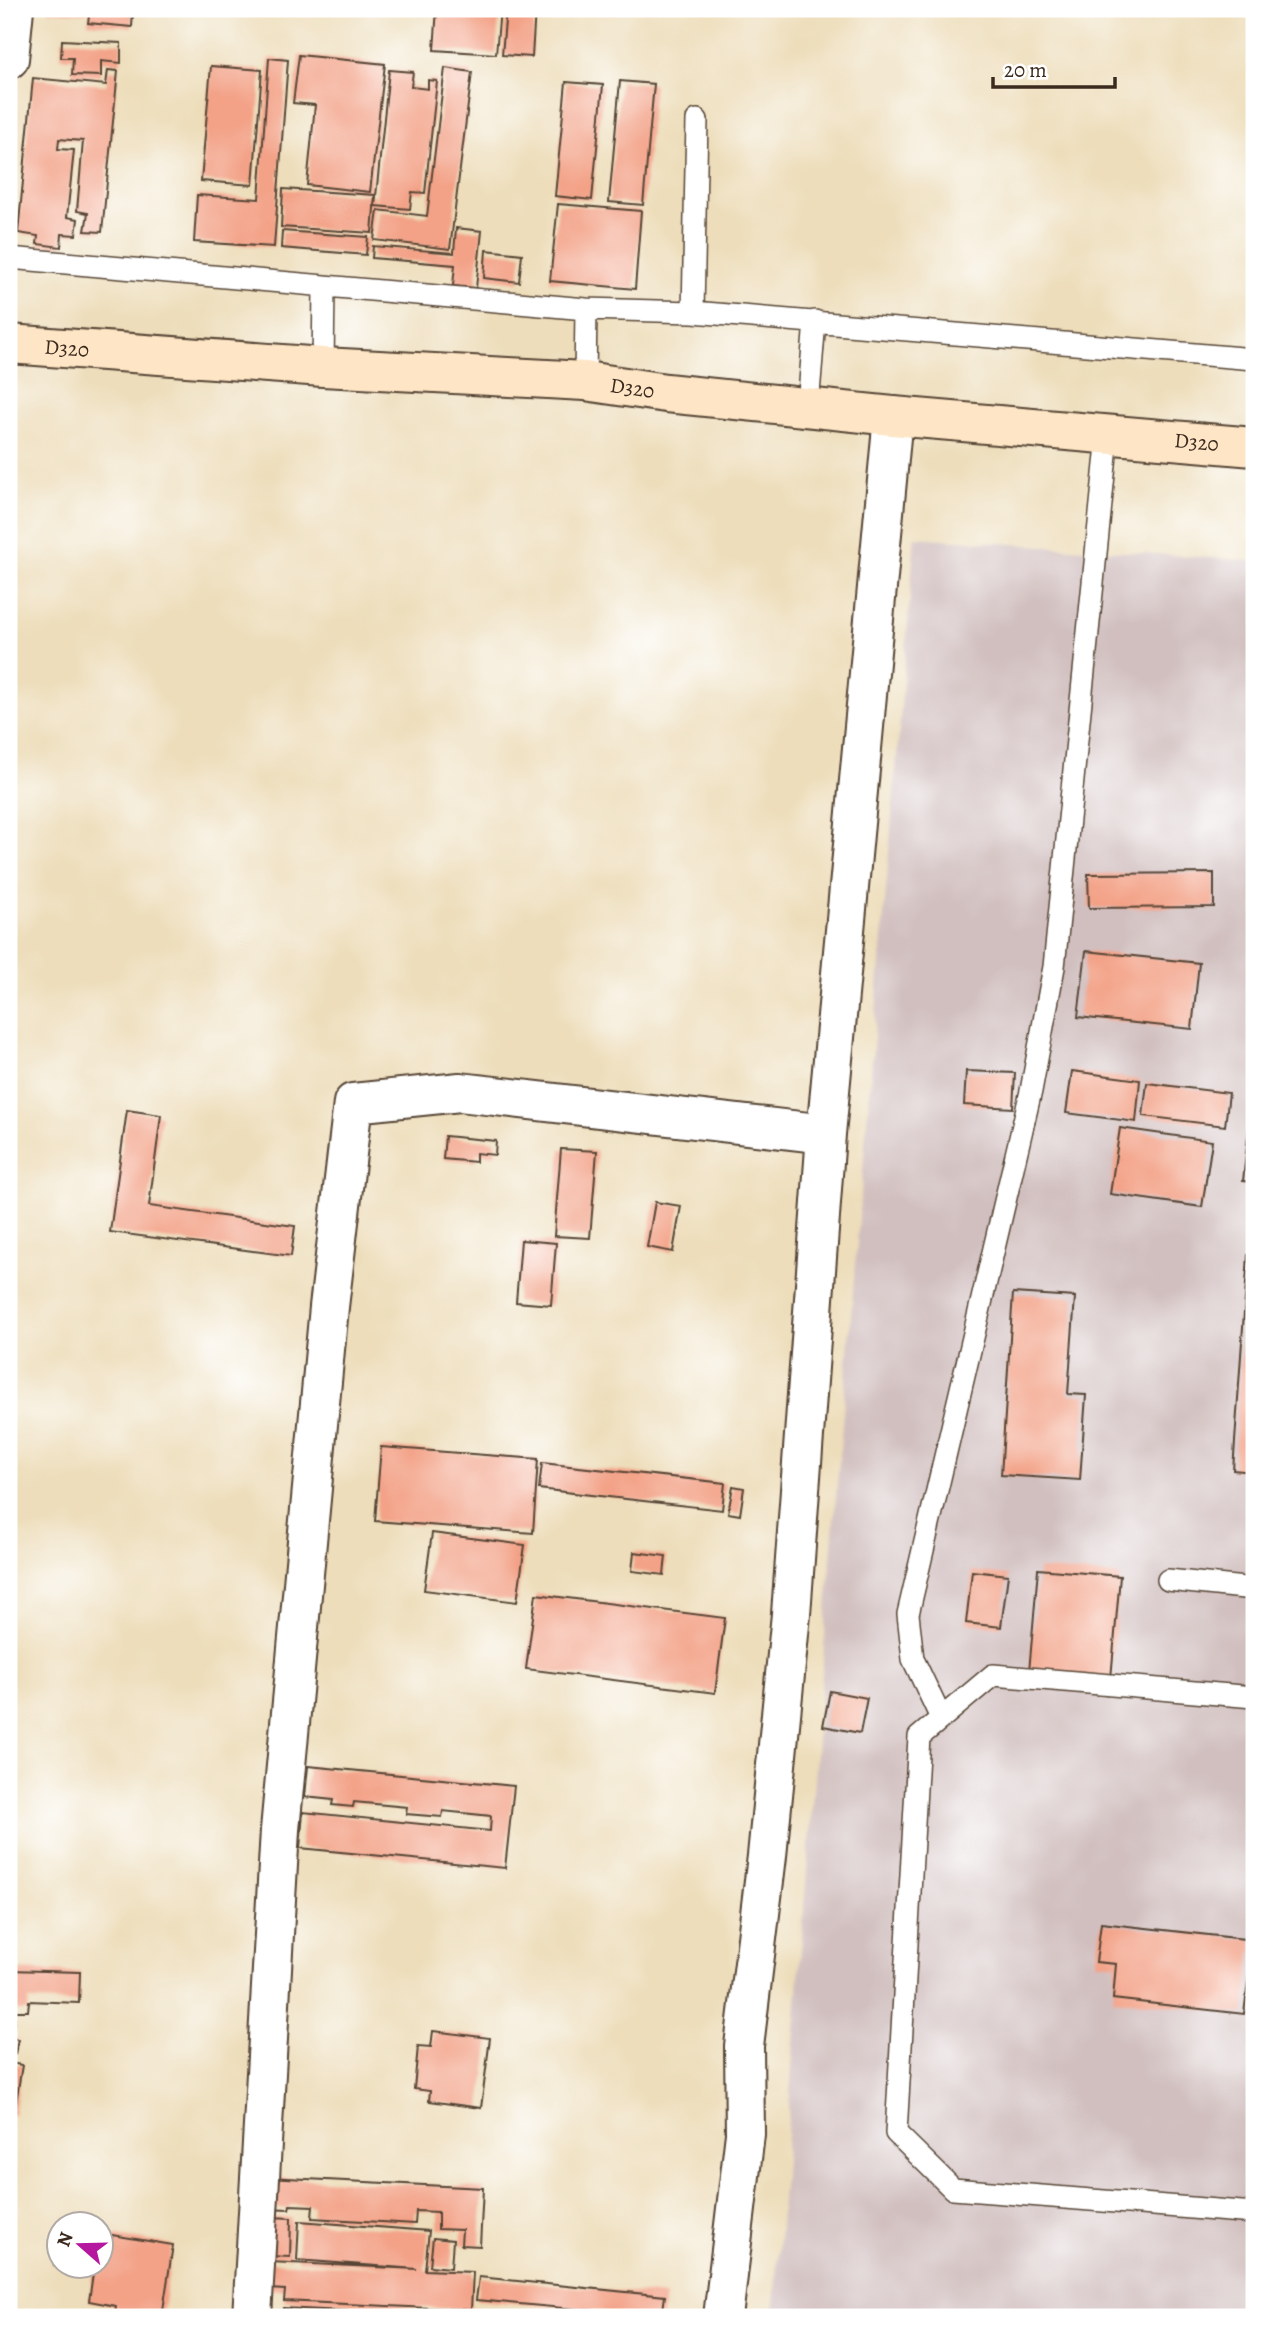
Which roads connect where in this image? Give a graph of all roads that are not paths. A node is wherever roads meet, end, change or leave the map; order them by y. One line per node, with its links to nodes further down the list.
1 (14, 9): 2 (street)
2 (9, 59)
3 (697, 120): 7 (lane)
4 (9, 258): 5 (lane)
5 (324, 287): 6 (lane); 11 (lane)
6 (586, 309): 7 (lane); 12 (lane)
7 (693, 312): 8 (lane)
8 (815, 321): 10 (lane); 13 (lane)
9 (9, 344): 11 (street, D320 / D320)
10 (1254, 359)
11 (323, 368): 12 (street, D320 / D320)
12 (585, 381): 13 (street, D320 / D320)
13 (808, 406): 14 (street, D320 / D320)
14 (893, 416): 15 (street, D320 / D320); 17 (street)
15 (1108, 435): 16 (street, D320 / D320); 21 (lane)
16 (1254, 447)
17 (826, 1134): 23 (street); 24 (street)
18 (1168, 1580): 19 (lane)
19 (1254, 1589)
20 (1254, 1698): 21 (lane)
21 (941, 1718): 22 (lane)
22 (1254, 2213)
23 (252, 2317)
24 (723, 2317)

